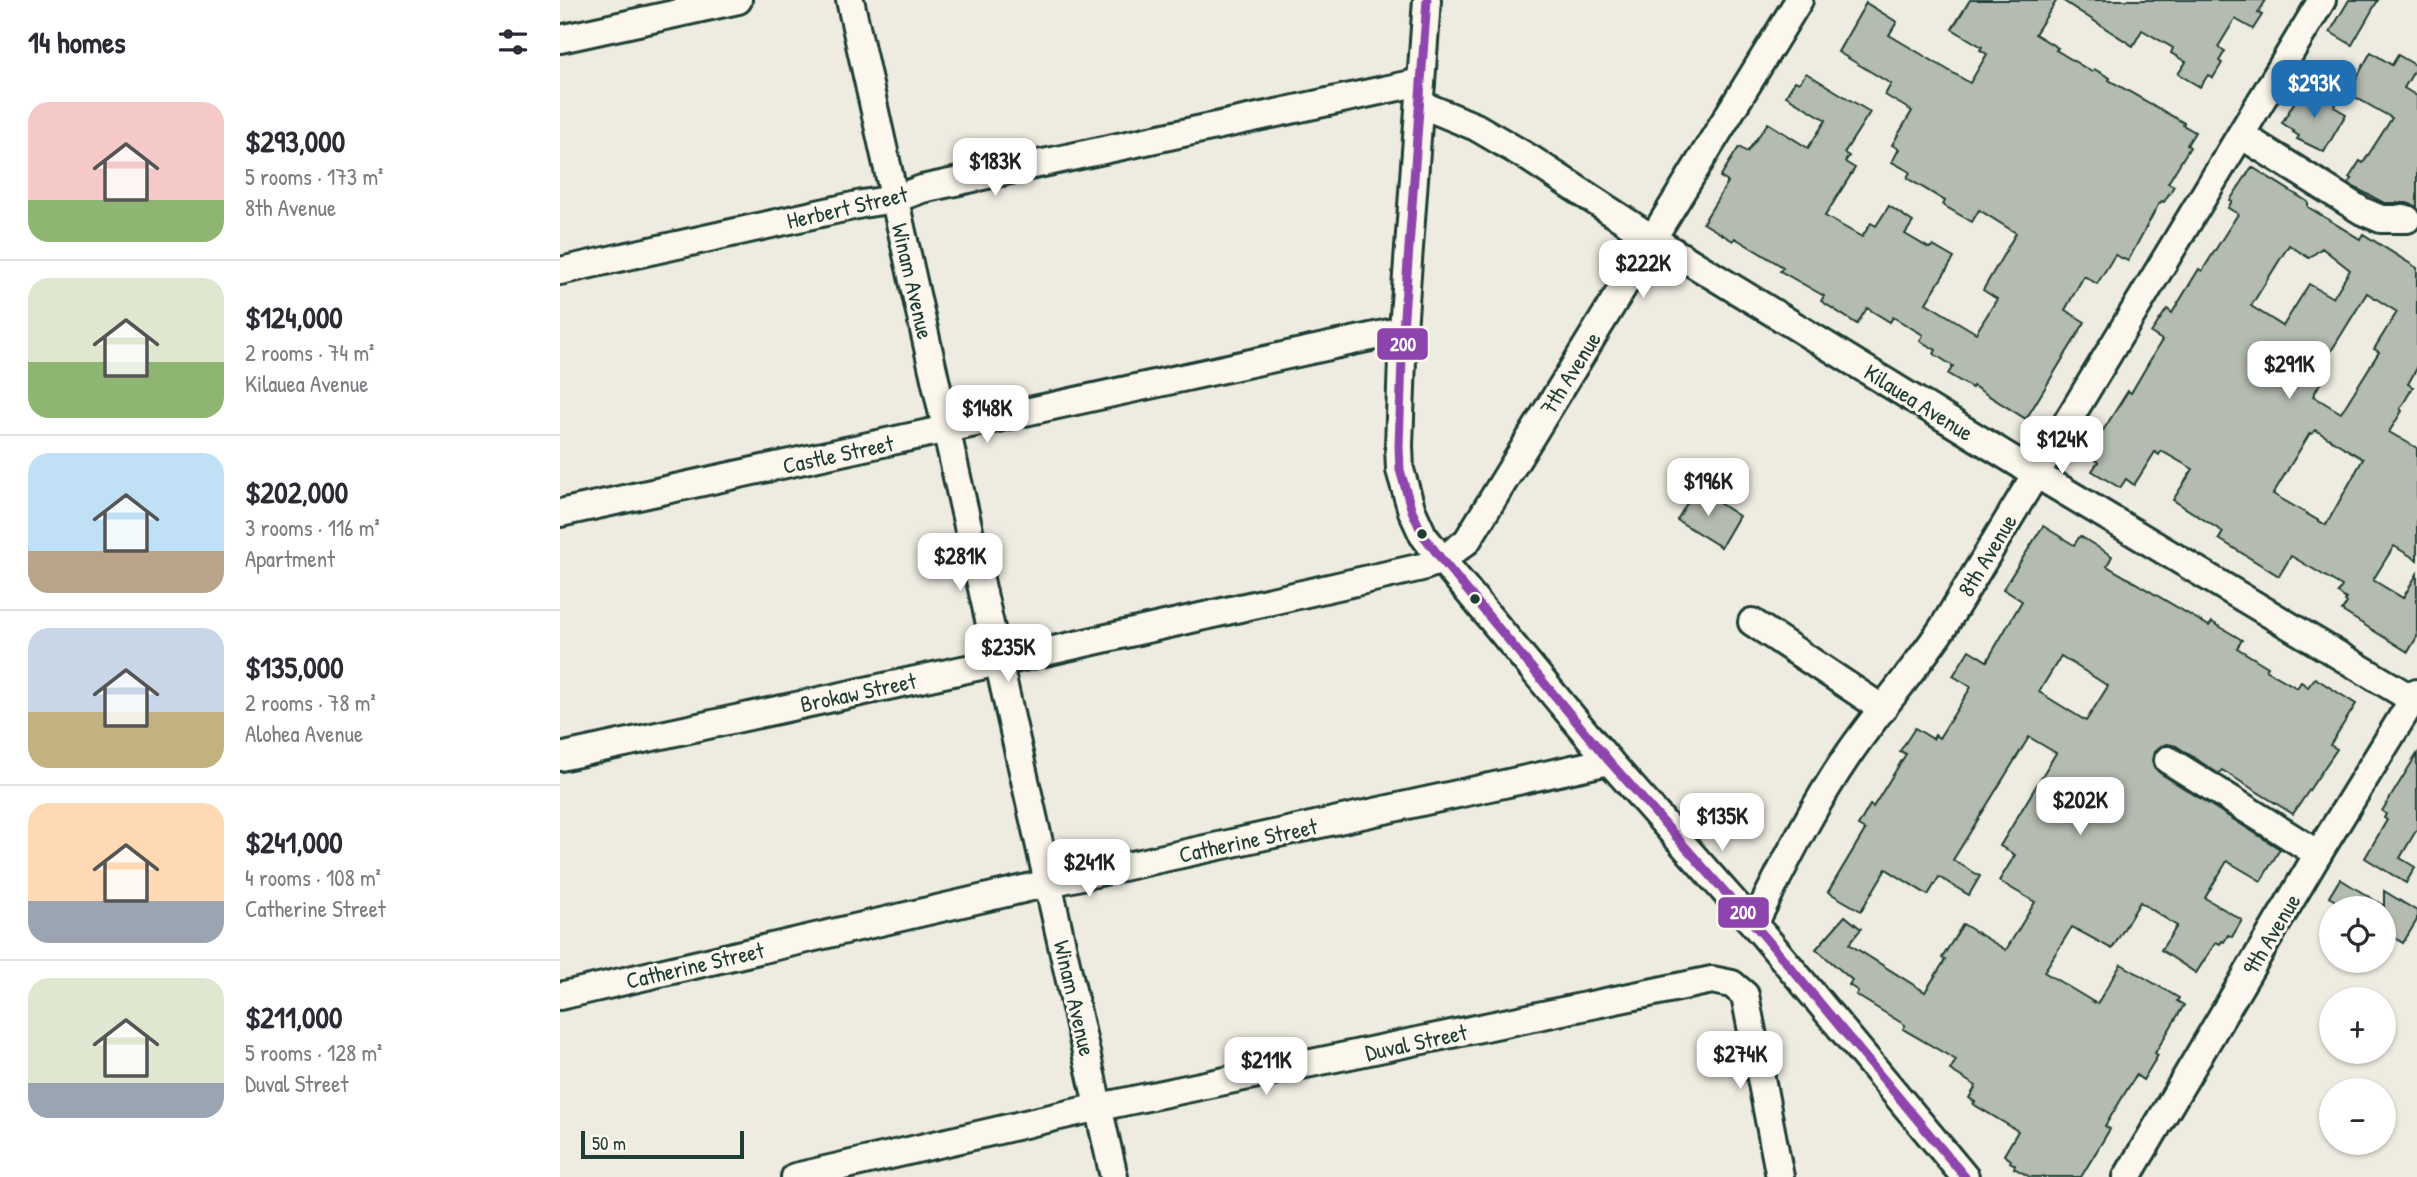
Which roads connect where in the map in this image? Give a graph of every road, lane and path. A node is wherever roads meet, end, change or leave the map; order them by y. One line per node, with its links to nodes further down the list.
1 (738, 0): 6 (street)
2 (850, 0): 9 (street, Winam Avenue)
3 (1427, 0): 7 (street)
4 (1799, 0): 11 (street, 7th Avenue)
5 (2322, 0): 8 (street, 8th Avenue)
6 (560, 39)
7 (1421, 93): 9 (street, Herbert Street); 11 (street, Kilauea Avenue); 13 (street)
8 (2241, 135): 10 (street); 15 (street, 8th Avenue)
9 (895, 199): 12 (street, Herbert Street); 14 (street, Winam Avenue)
10 (2407, 219)
11 (1653, 239): 15 (street, Kilauea Avenue); 17 (street, 7th Avenue)
12 (560, 271)
13 (1403, 330): 14 (street, Castle Street); 17 (street)
14 (947, 430): 16 (street, Castle Street); 19 (street, Winam Avenue)
15 (2036, 474): 20 (street, Kilauea Avenue); 21 (street, 8th Avenue)
16 (560, 513)
17 (1442, 560): 19 (street, Brokaw Street); 24 (street)
18 (1752, 622): 21 (street)
19 (1000, 662): 22 (street, Brokaw Street); 26 (street, Winam Avenue)
20 (2416, 698): 25 (street, 9th Avenue)
21 (1884, 709): 27 (street, 8th Avenue)
22 (560, 757)
23 (2168, 760): 25 (street)
24 (1609, 761): 26 (street, Catherine Street); 27 (street)
25 (2318, 854): 34 (street, 9th Avenue)
26 (1049, 884): 28 (street, Catherine Street); 29 (street, Winam Avenue)
27 (1754, 924): 33 (street)
28 (560, 996)
29 (1099, 1107): 30 (street, Duval Street); 31 (street, Winam Avenue); 32 (street, Duval Street)
30 (796, 1177)
31 (1114, 1177)
32 (1780, 1177)
33 (1965, 1177)
34 (2127, 1177)

